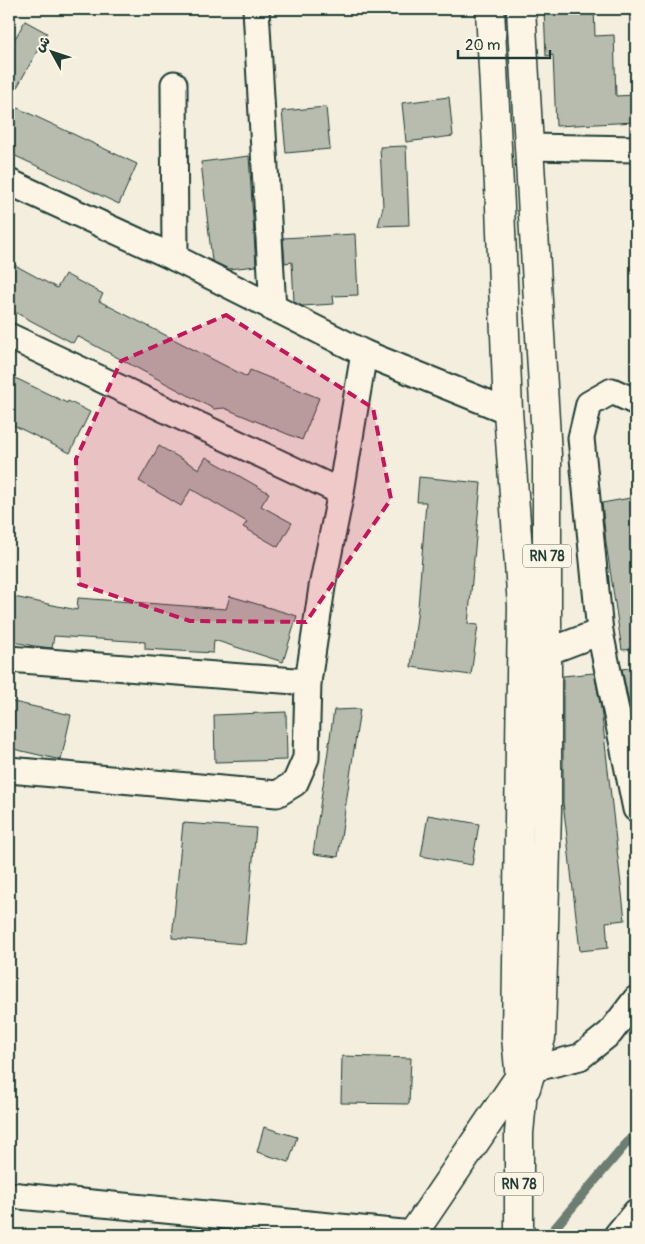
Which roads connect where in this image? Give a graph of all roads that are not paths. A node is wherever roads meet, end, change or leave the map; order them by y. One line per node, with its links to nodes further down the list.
1 (256, 9): 9 (street)
2 (490, 9): 13 (main road, RN 78)
3 (522, 9): 5 (main road, RN 78)
4 (174, 84): 8 (street)
5 (529, 146): 6 (street); 16 (main road, RN 78)
6 (636, 149)
7 (9, 182): 8 (street)
8 (175, 258): 9 (street)
9 (274, 309): 11 (street)
10 (9, 336): 14 (street)
11 (364, 353): 13 (street); 14 (street)
12 (636, 402): 15 (street)
13 (508, 411): 22 (main road, RN 78)
14 (341, 492): 18 (street)
15 (600, 632): 16 (street); 20 (street)
16 (547, 652): 22 (main road, RN 78)
17 (9, 659): 18 (street)
18 (308, 682): 19 (street)
19 (9, 770)
20 (636, 809)
21 (636, 998): 22 (street)
22 (525, 1082): 25 (main road); 26 (main road, RN 78)
23 (9, 1195): 25 (street)
24 (636, 1212): 27 (street)
25 (412, 1235)
26 (520, 1235)
27 (617, 1235)

